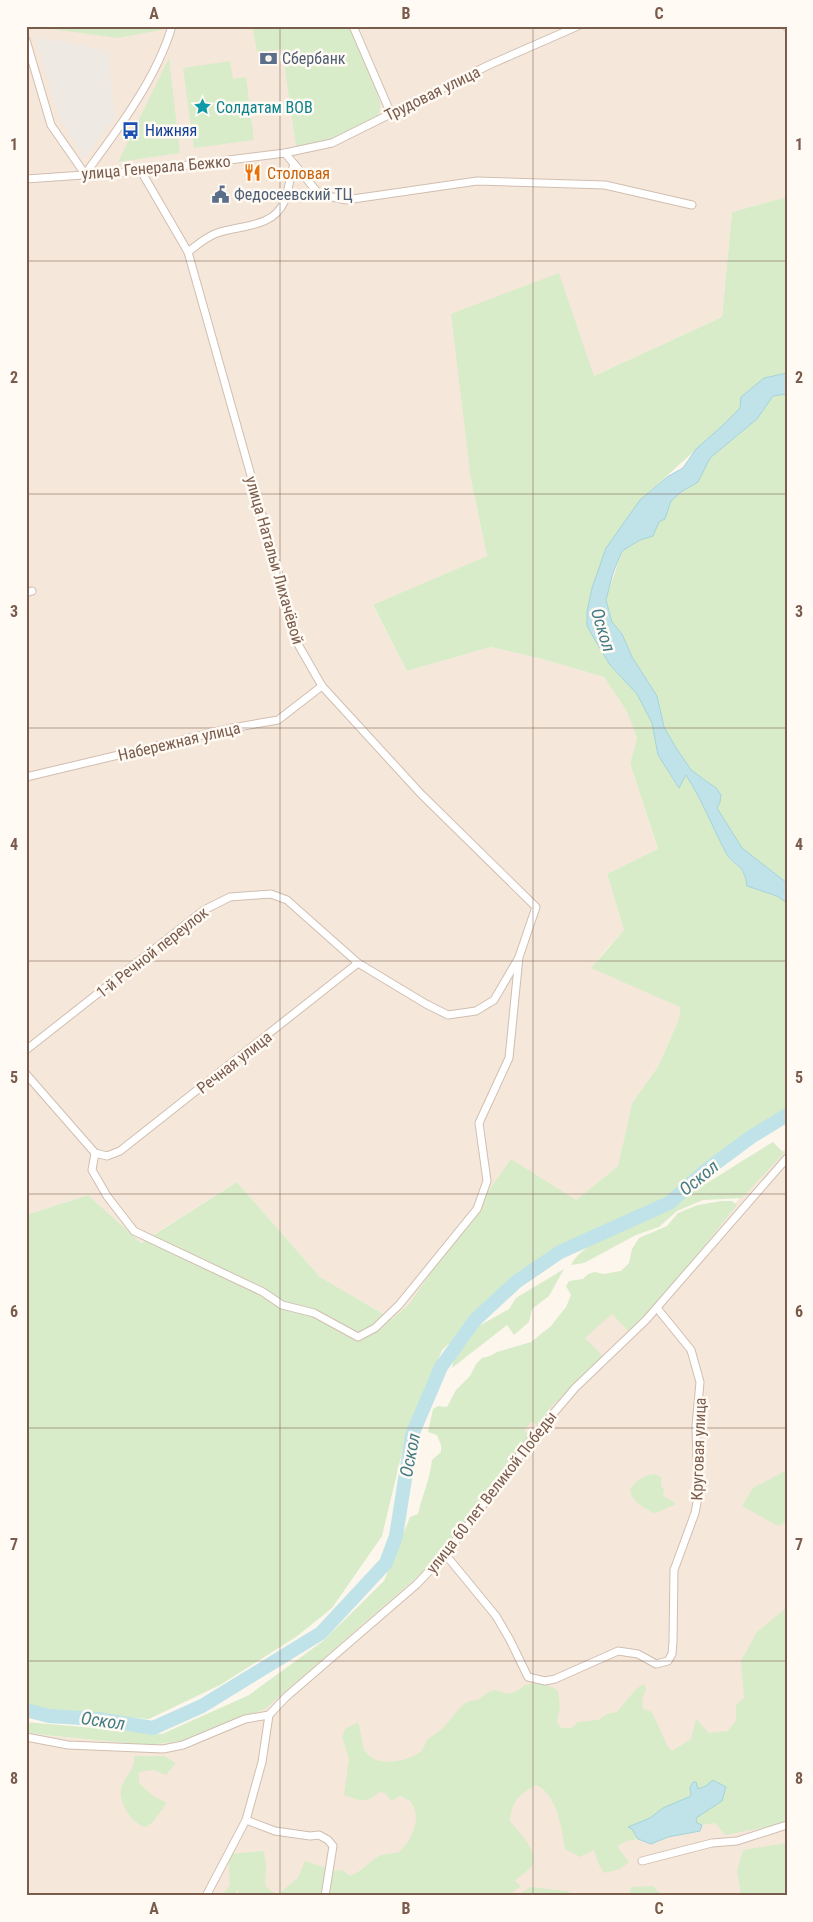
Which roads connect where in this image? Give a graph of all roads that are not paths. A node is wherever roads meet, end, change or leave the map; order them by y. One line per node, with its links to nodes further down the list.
1 (172, 26): 9 (street)
2 (353, 26): 5 (street)
3 (578, 26): 5 (street, Трудовая улица)
4 (26, 40): 9 (street)
5 (391, 114): 6 (street, Трудовая улица)
6 (285, 153): 7 (street); 8 (street, улица Генерала Бежко)
7 (294, 164): 11 (street); 12 (street)
8 (141, 171): 9 (street, улица Генерала Бежко); 12 (street, улица Натальи Лихачёвой)
9 (85, 174): 10 (street, улица Генерала Бежко)
10 (26, 179)
11 (692, 205)
12 (188, 252): 13 (street, улица Натальи Лихачёвой)
13 (322, 686): 14 (street, Набережная улица); 15 (street, улица Натальи Лихачёвой)
14 (26, 777)
15 (519, 957): 16 (street, 1-й Речной переулок); 19 (street)
16 (358, 963): 17 (street, 1-й Речной переулок); 19 (street, Речная улица)
17 (26, 1050)
18 (26, 1074): 19 (street)
19 (95, 1153)
20 (787, 1158): 21 (street, улица 60 лет Великой Победы)
21 (656, 1308): 22 (street, улица 60 лет Великой Победы); 22 (street, Круговая улица)
22 (445, 1554): 23 (street, улица 60 лет Великой Победы)
23 (269, 1715): 24 (street); 25 (street)
24 (26, 1737)
25 (246, 1820): 28 (street); 29 (street)
26 (787, 1825): 27 (street)
27 (642, 1861)
28 (206, 1896)
29 (325, 1896)

